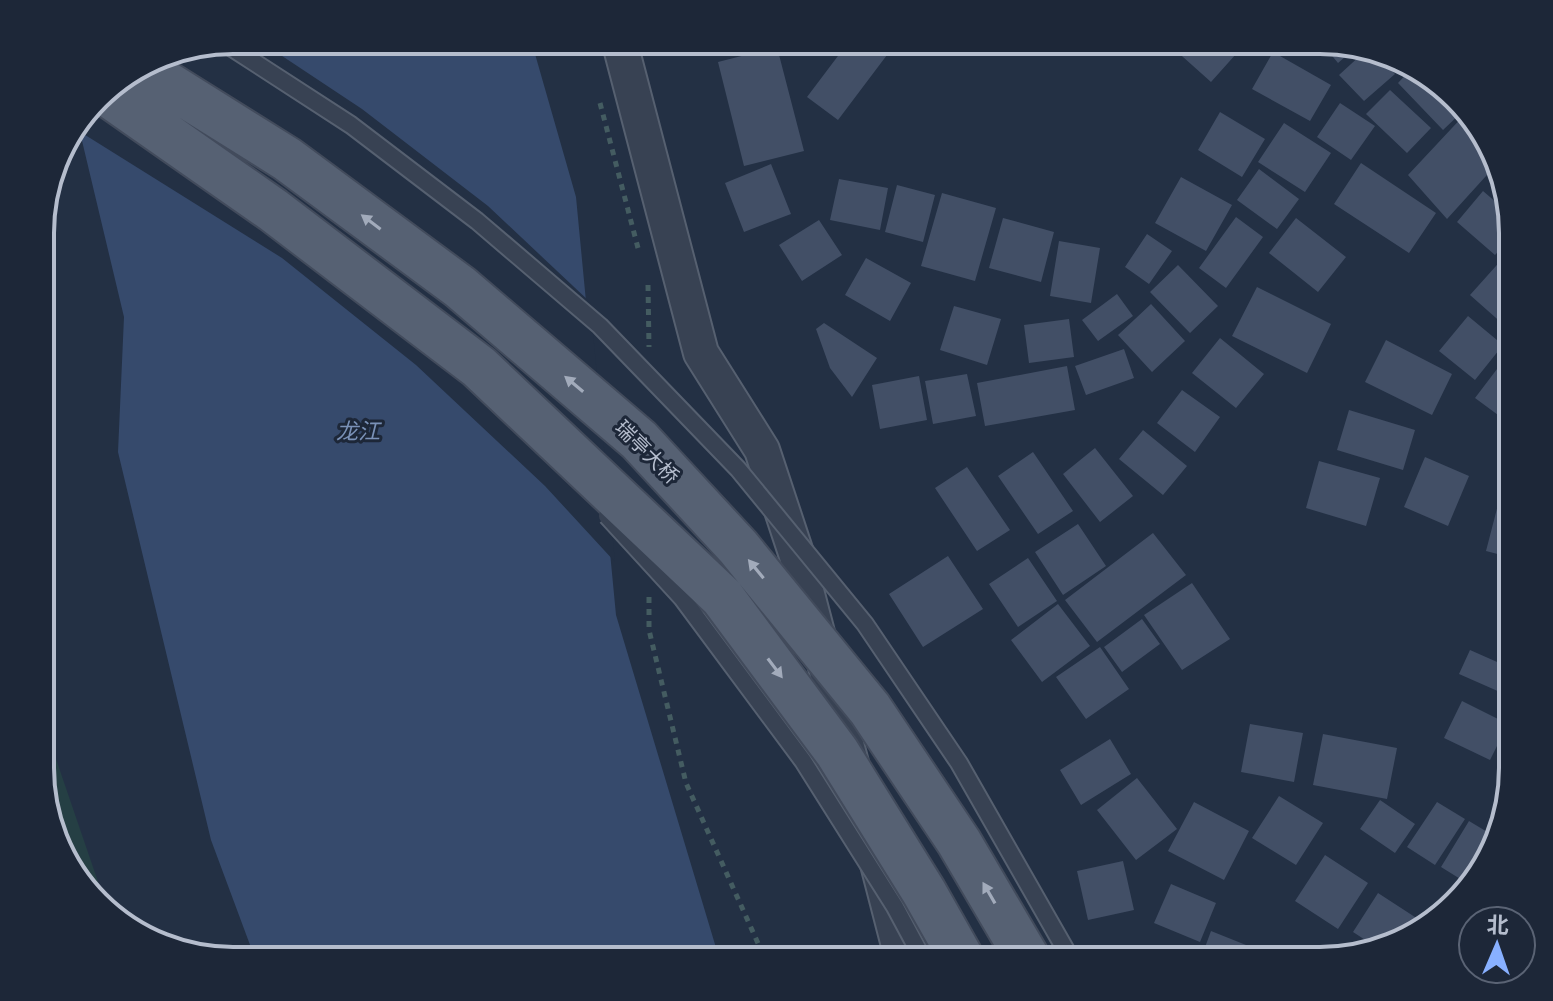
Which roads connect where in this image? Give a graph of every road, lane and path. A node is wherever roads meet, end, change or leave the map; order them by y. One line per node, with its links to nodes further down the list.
1 (242, 54): 13 (lane, bridge)
2 (623, 54): 9 (street)
3 (151, 74): 12 (main road, 瑞亭大桥, one-way to 3, bridge)
4 (109, 105): 5 (lane); 11 (main road, one-way to 11, bridge)
5 (463, 376)
6 (485, 395): 7 (lane)
7 (570, 476)
8 (590, 498): 10 (lane, bridge)
9 (899, 947)
10 (916, 947)
11 (955, 947)
12 (1021, 947)
13 (1064, 947)

